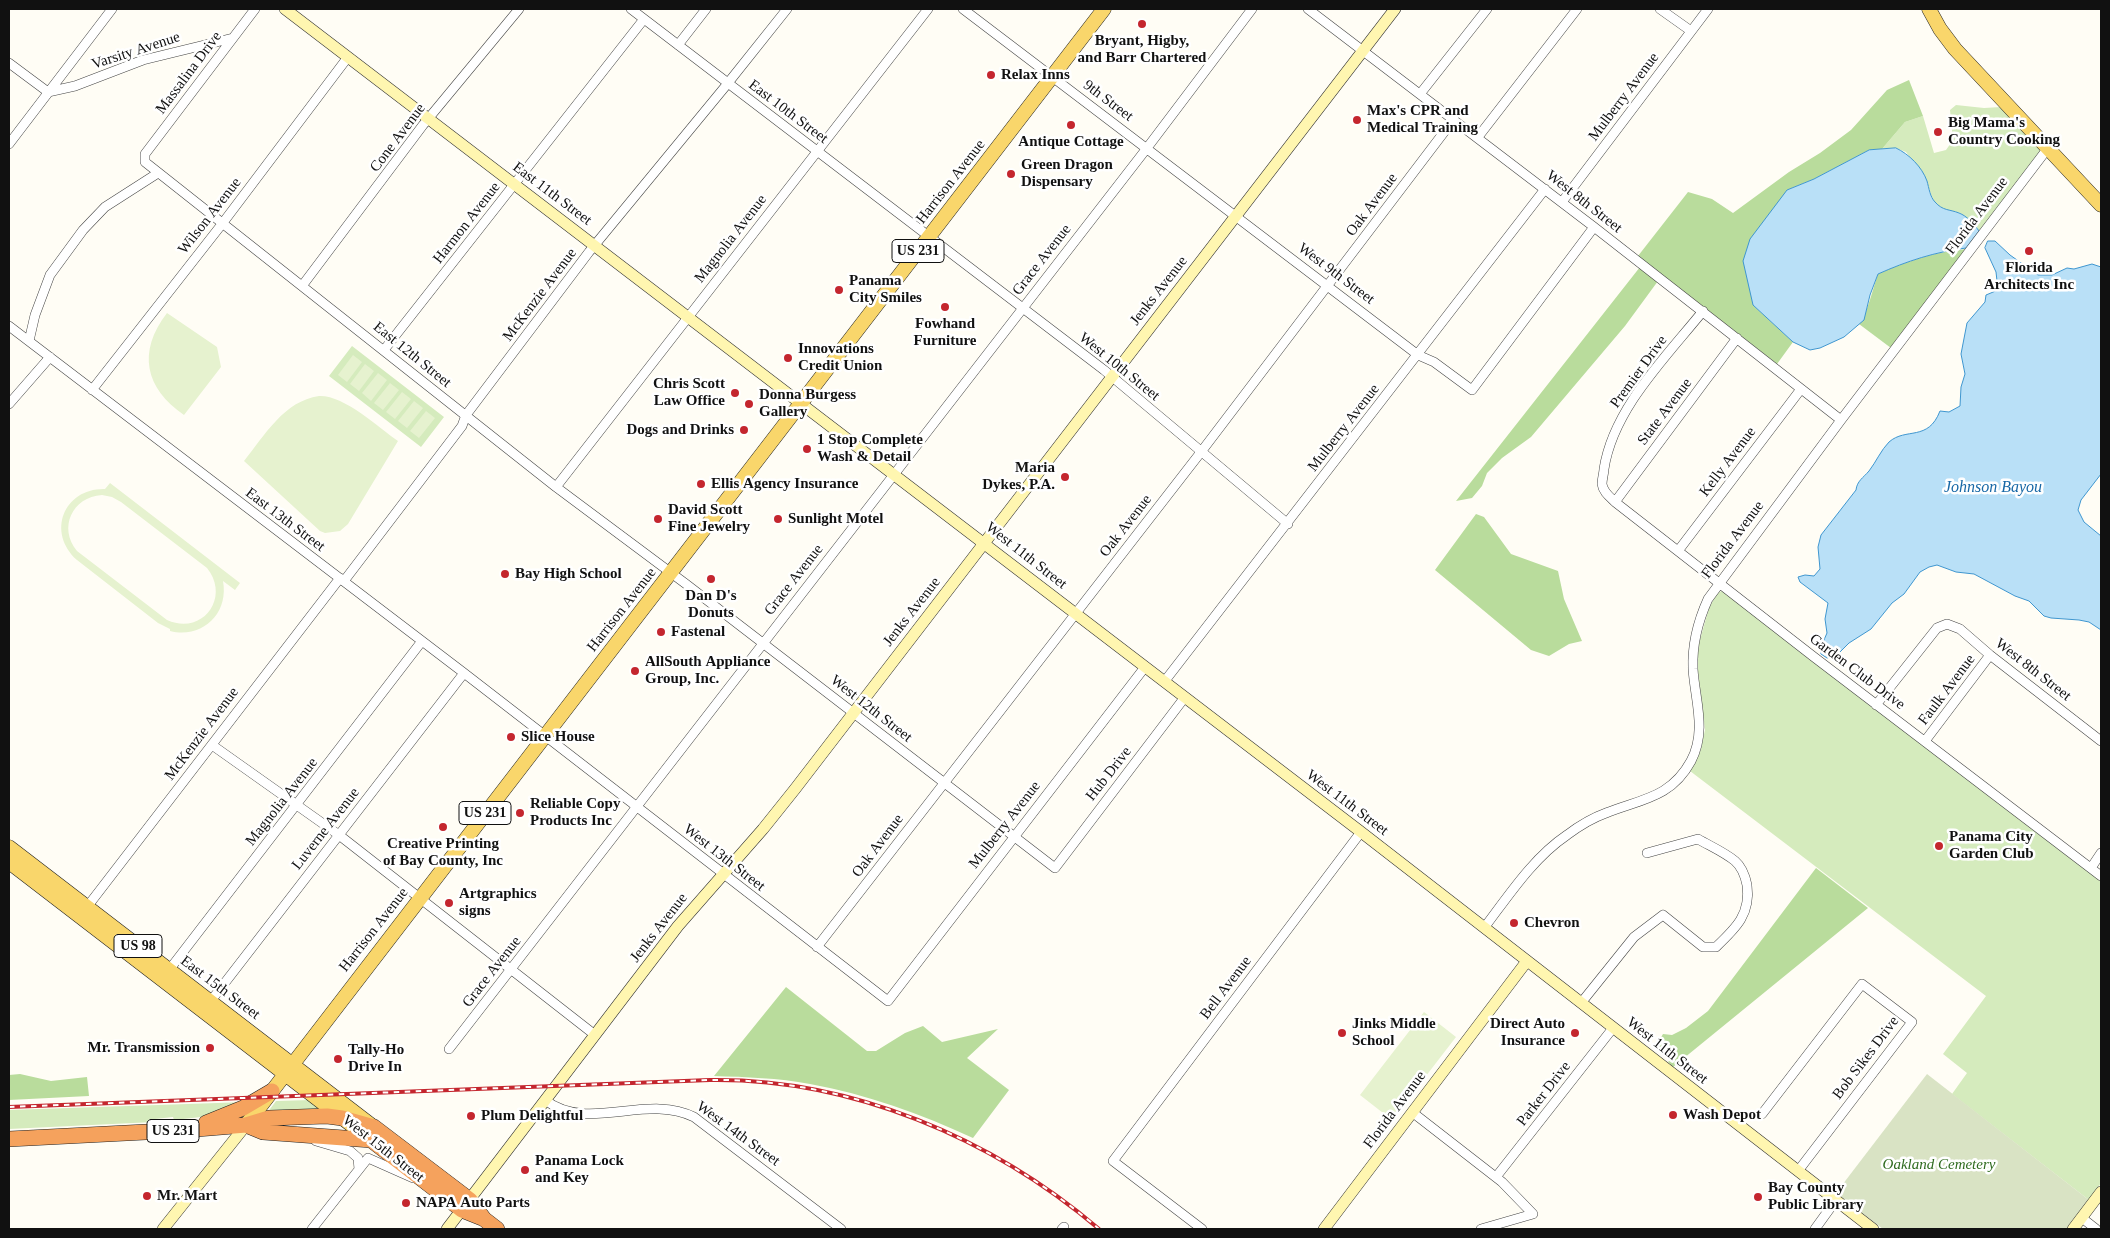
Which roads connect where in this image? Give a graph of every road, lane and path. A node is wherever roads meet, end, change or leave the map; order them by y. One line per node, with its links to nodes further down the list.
1 (112, 9): 28 (street)
2 (255, 9): 21 (street, Massalina Drive)
3 (285, 9): 24 (main road, East 11th Street)
4 (518, 9): 30 (street, Cone Avenue)
5 (631, 9): 19 (street, East 10th Street)
6 (706, 9): 22 (street)
7 (787, 9): 27 (street, McKenzie Avenue)
8 (928, 9): 36 (street, Magnolia Avenue)
9 (964, 9): 26 (street, 9th Street)
10 (1104, 9): 26 (main road, Harrison Avenue / US 231)
11 (1252, 9): 34 (street, Grace Avenue)
12 (1308, 9): 23 (street, West 8th Street)
13 (1396, 9): 23 (main road, Jenks Avenue)
14 (1487, 9): 29 (street)
15 (1577, 9): 32 (street)
16 (1660, 9): 20 (street)
17 (1708, 9): 20 (street, Mulberry Avenue)
18 (1929, 9): 35 (main road)
19 (644, 19): 22 (street, East 10th Street); 39 (street, Harmon Avenue)
20 (1690, 31): 41 (street, Mulberry Avenue)
21 (232, 38): 28 (street, Varsity Avenue); 37 (street, Massalina Drive)
22 (678, 46): 27 (street, East 10th Street)
23 (1364, 50): 29 (street, West 8th Street); 43 (main road, Jenks Avenue)
24 (348, 57): 30 (main road, East 11th Street); 44 (street, Wilson Avenue)
25 (9, 63): 28 (street)
26 (1052, 76): 34 (street, 9th Street); 46 (main road, Harrison Avenue / US 231)
27 (728, 84): 36 (street, East 10th Street); 47 (street, McKenzie Avenue)
28 (48, 92): 33 (street)
29 (1420, 94): 31 (street, West 8th Street)
30 (429, 119): 39 (main road, East 11th Street); 48 (street, Cone Avenue)
31 (1454, 119): 32 (street, West 8th Street); 49 (street, Oak Avenue)
32 (1478, 137): 40 (street, West 8th Street)
33 (9, 144)
34 (1147, 148): 43 (street, 9th Street); 50 (street, Grace Avenue)
35 (2048, 148): 42 (main road); 65 (street, Florida Avenue)
36 (817, 151): 46 (street, East 10th Street); 52 (street, Magnolia Avenue)
37 (145, 154): 38 (street, East 12th Street)
38 (158, 173): 44 (street, East 12th Street); 55 (street)
39 (515, 184): 47 (main road, East 11th Street); 56 (street, Harmon Avenue)
40 (1545, 189): 41 (street, West 8th Street); 57 (street, Mulberry Avenue)
41 (1562, 202): 45 (street, West 8th Street)
42 (2101, 205)
43 (1236, 216): 49 (street, West 9th Street); 59 (main road, Jenks Avenue)
44 (222, 224): 48 (street, East 12th Street); 61 (street, Wilson Avenue)
45 (1594, 227): 51 (street, West 8th Street); 57 (street)
46 (929, 236): 50 (street, West 10th Street); 62 (main road, Harrison Avenue / US 231)
47 (595, 245): 52 (main road, East 11th Street); 64 (street, McKenzie Avenue)
48 (302, 286): 56 (street, East 12th Street)
49 (1328, 286): 57 (street, West 9th Street); 66 (street, Oak Avenue)
50 (1021, 309): 59 (street, West 10th Street); 67 (street, Grace Avenue)
51 (1703, 311): 54 (street, West 8th Street); 68 (street, Premier Drive)
52 (688, 316): 62 (main road, East 11th Street); 69 (street, Magnolia Avenue)
53 (9, 326): 55 (street, East 13th Street)
54 (1737, 338): 60 (street, West 8th Street); 70 (street, State Avenue)
55 (29, 341): 58 (street, East 13th Street)
56 (384, 350): 64 (street, East 12th Street)
57 (1418, 355): 71 (street, Mulberry Avenue)
58 (50, 358): 61 (street, East 13th Street); 63 (street)
59 (1112, 377): 66 (street, West 10th Street); 72 (main road, Jenks Avenue)
60 (1801, 389): 65 (street, West 8th Street); 73 (street, Kelly Avenue)
61 (92, 390): 75 (street, East 13th Street)
62 (801, 403): 67 (main road, West 11th Street); 74 (main road, Harrison Avenue / US 231)
63 (9, 404)
64 (466, 416): 69 (street, East 12th Street); 75 (street, McKenzie Avenue)
65 (1841, 420): 76 (street, Florida Avenue)
66 (1201, 452): 71 (street, West 10th Street); 77 (street, Oak Avenue)
67 (894, 474): 72 (main road, West 11th Street); 79 (street, Grace Avenue)
68 (1602, 484): 70 (street, Garden Club Drive)
69 (556, 487): 74 (street, East 12th Street)
70 (1615, 502): 73 (street, Garden Club Drive)
71 (1288, 524): 83 (street, Mulberry Avenue)
72 (984, 543): 77 (main road, West 11th Street); 86 (main road, Jenks Avenue)
73 (1678, 551): 76 (street, Garden Club Drive)
74 (670, 573): 79 (street, West 12th Street); 87 (main road, Harrison Avenue / US 231)
75 (342, 580): 78 (street, East 13th Street); 90 (street, McKenzie Avenue)
76 (1719, 583): 85 (street, Garden Club Drive); 107 (street, Florida Avenue)
77 (1075, 613): 81 (main road, West 11th Street); 91 (street, Oak Avenue)
78 (422, 641): 82 (street, East 13th Street); 92 (street, Magnolia Avenue)
79 (763, 644): 86 (street, West 12th Street); 93 (street, Grace Avenue)
80 (1990, 655): 85 (street, West 8th Street); 88 (street, Faulk Avenue); 89 (street, West 8th Street)
81 (1145, 667): 83 (main road, West 11th Street); 96 (street, Mulberry Avenue)
82 (464, 673): 87 (street, East 13th Street); 95 (street, Luverne Avenue)
83 (1164, 682): 84 (main road, West 11th Street)
84 (1185, 697): 94 (main road, West 11th Street); 101 (street, Hub Drive)
85 (1876, 705): 88 (street, Garden Club Drive)
86 (854, 713): 91 (street, West 12th Street); 103 (main road, Jenks Avenue)
87 (544, 736): 93 (street, West 13th Street); 105 (main road, Harrison Avenue / US 231)
88 (1925, 741): 102 (street, Garden Club Drive)
89 (2101, 741)
90 (212, 745): 92 (street); 106 (street, McKenzie Avenue)
91 (944, 782): 96 (street, West 12th Street); 108 (street, Oak Avenue)
92 (298, 805): 95 (street); 111 (street, Magnolia Avenue)
93 (636, 807): 103 (street, West 13th Street); 110 (street, Grace Avenue)
94 (1361, 832): 107 (main road, West 11th Street); 142 (street, Bell Avenue)
95 (339, 835): 105 (street); 114 (street, Luverne Avenue)
96 (1014, 836): 101 (street, West 12th Street); 112 (street, Mulberry Avenue)
97 (9, 847): 106 (main road, East 15th Street / US 98)
98 (2101, 853): 102 (street)
99 (1646, 854): 113 (street)
100 (9, 862): 106 (main road, East 15th Street / US 98)
101 (1055, 868)
102 (2091, 868): 104 (street, Garden Club Drive)
103 (723, 874): 108 (street, West 13th Street); 116 (main road, Jenks Avenue)
104 (2101, 876)
105 (420, 898): 110 (street); 118 (main road, Harrison Avenue / US 231)
106 (83, 912): 111 (main road, East 15th Street / US 98)
107 (1484, 928): 109 (main road, West 11th Street)
108 (818, 947): 112 (street, West 13th Street)
109 (1527, 961): 113 (main road, West 11th Street); 121 (main road, Florida Avenue)
110 (512, 969): 116 (street); 117 (street, Grace Avenue)
111 (166, 975): 114 (main road, East 15th Street / US 98)
112 (888, 1001)
113 (1581, 1003): 115 (main road, West 11th Street)
114 (207, 1006): 118 (main road, East 15th Street / US 98)
115 (1613, 1028): 130 (main road, West 11th Street); 131 (street, Parker Drive)
116 (595, 1034): 120 (main road, Jenks Avenue)
117 (449, 1049)
118 (288, 1069): 119 (main road, Harrison Avenue / US 231); 123 (main road, West 15th Street / US 98); 126 (main road, West 15th Street / US 98)
119 (272, 1091): 124 (main road, Harrison Avenue / US 231); 125 (highway)
120 (545, 1100): 135 (main road, Jenks Avenue); 141 (street, West 14th Street)
121 (1412, 1112): 131 (street); 143 (main road, Florida Avenue)
122 (1762, 1114): 130 (street, Bob Sikes Drive)
123 (342, 1118): 124 (highway); 126 (highway)
124 (246, 1125): 125 (highway, US 231); 127 (highway); 137 (main road, Harrison Avenue)
125 (185, 1130): 128 (highway, US 231)
126 (372, 1133): 127 (highway); 132 (highway, West 15th Street / US 98); 135 (highway, West 15th Street / US 98)
127 (294, 1134): 129 (street)
128 (9, 1139)
129 (359, 1169): 132 (street); 138 (street)
130 (1798, 1171): 134 (main road, West 11th Street)
131 (1496, 1177): 144 (street)
132 (432, 1186): 135 (highway, West 15th Street / US 98)
133 (2101, 1192): 136 (main road)
134 (1836, 1200): 145 (street); 146 (main road, West 11th Street)
135 (466, 1205): 139 (main road, Jenks Avenue); 140 (highway, West 15th Street / US 98)
136 (2082, 1218): 147 (main road); 148 (street)
137 (163, 1229)
138 (312, 1229)
139 (447, 1229)
140 (497, 1229)
141 (841, 1229)
142 (1202, 1229)
143 (1324, 1229)
144 (1481, 1229)
145 (1815, 1229)
146 (1873, 1229)
147 (2074, 1229)
148 (2096, 1229)

